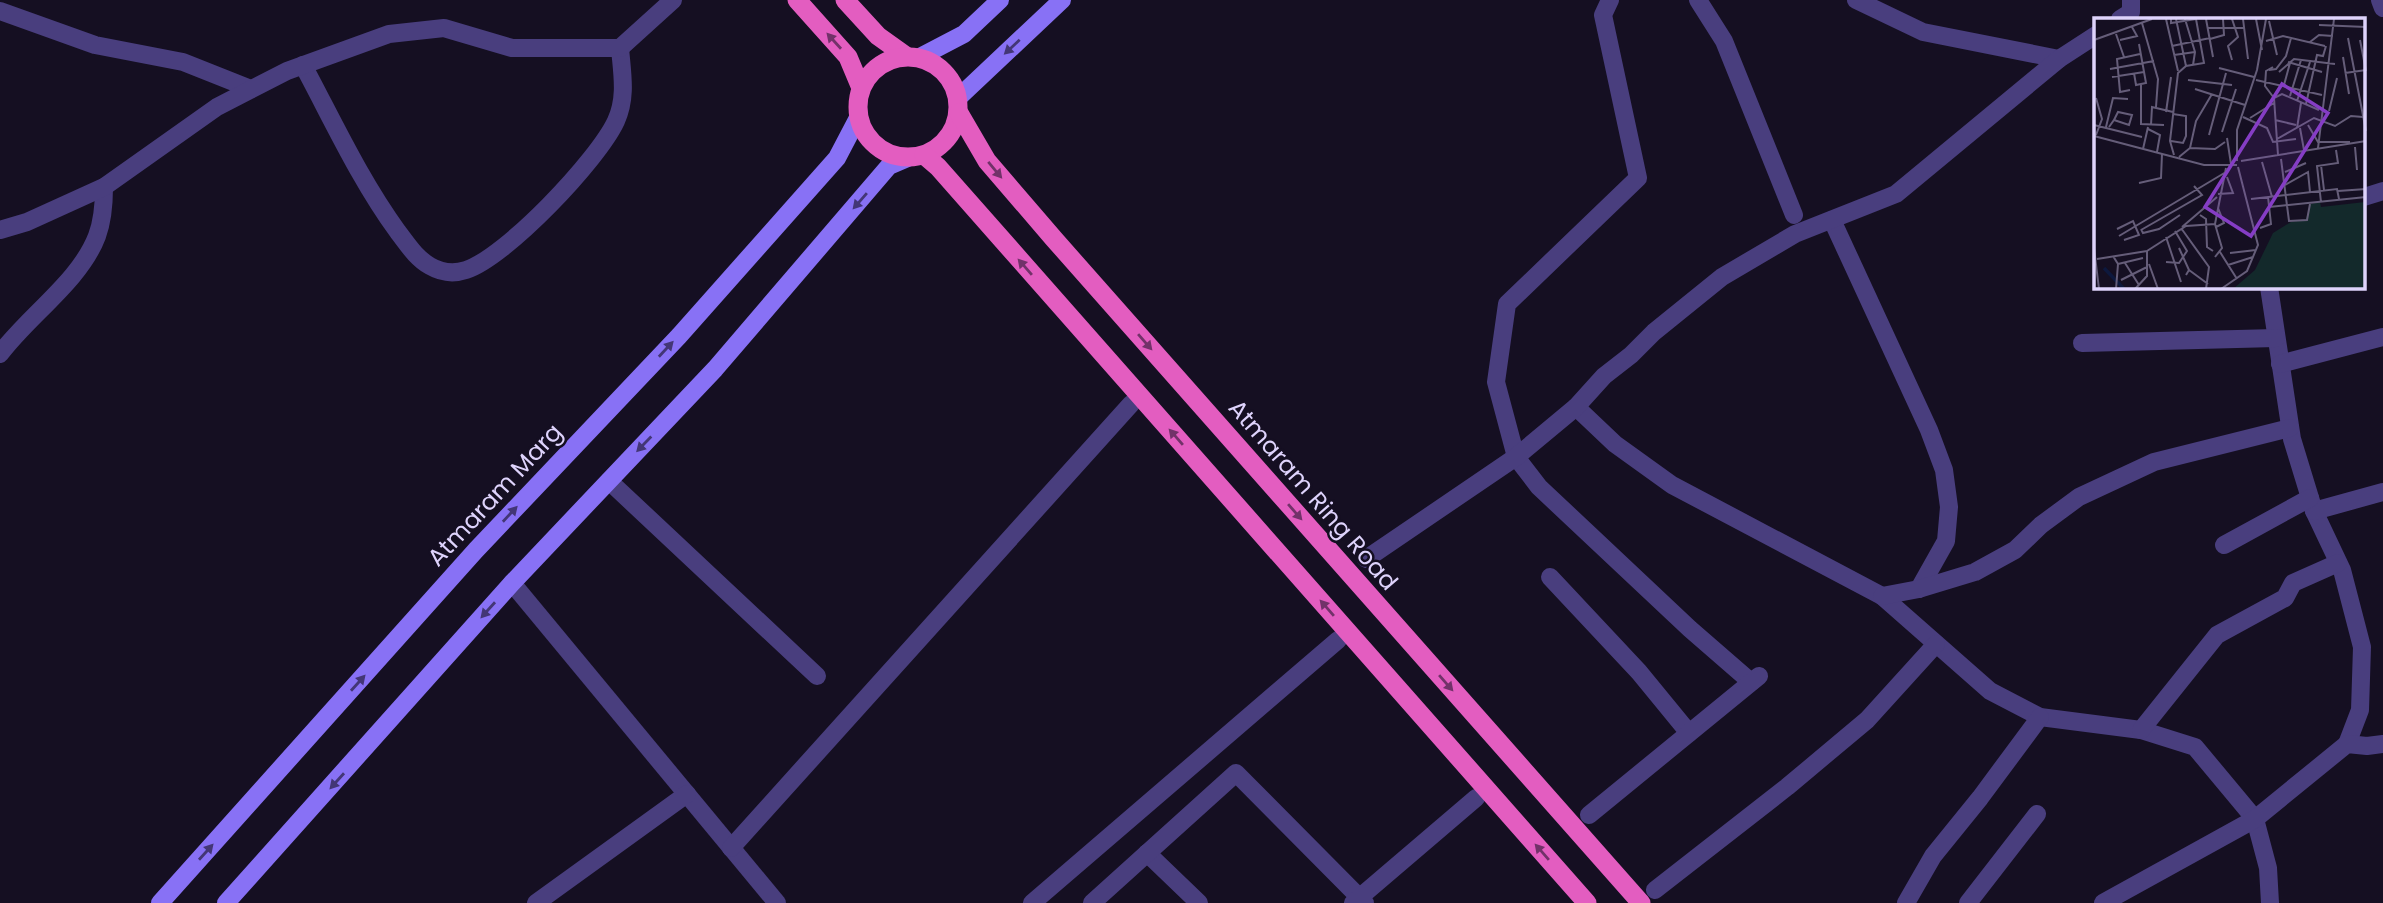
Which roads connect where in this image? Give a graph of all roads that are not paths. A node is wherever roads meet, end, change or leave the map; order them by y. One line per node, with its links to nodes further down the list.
1 (671, 0): 13 (street)
2 (797, 0): 17 (highway, one-way to 2)
3 (845, 0): 14 (highway)
4 (1000, 0): 14 (main road)
5 (1062, 0): 19 (main road, one-way to 19)
6 (1610, 0): 37 (street)
7 (1698, 0): 25 (street)
8 (1856, 0): 15 (street)
9 (2380, 0): 10 (street)
10 (2383, 8)
11 (0, 11): 18 (street)
12 (2094, 36): 15 (street)
13 (620, 48): 16 (street); 16 (street)
14 (913, 57): 17 (highway); 19 (highway)
15 (2059, 59): 26 (street)
16 (303, 65): 18 (street)
17 (861, 88): 20 (highway)
18 (251, 89): 22 (street)
19 (959, 105): 21 (highway); 63 (highway, Atmaram Ring Road, one-way to 63)
20 (859, 116): 21 (highway); 66 (main road, Atmaram Marg, one-way to 20)
21 (917, 156): 38 (main road, one-way to 38); 73 (highway, one-way to 21)
22 (104, 187): 27 (street); 32 (street)
23 (2383, 191): 24 (street)
24 (2366, 196)
25 (1794, 215)
26 (1832, 220): 35 (street); 46 (street)
27 (0, 230)
28 (2269, 289): 30 (street)
29 (2383, 337): 33 (street)
30 (2276, 338): 31 (street); 33 (street)
31 (2082, 343)
32 (0, 354)
33 (2280, 364): 36 (street)
34 (1131, 404): 61 (street)
35 (1576, 407): 37 (street); 47 (street)
36 (2290, 428): 40 (street); 46 (street)
37 (1516, 457): 42 (street); 53 (street)
38 (609, 481): 45 (main road); 50 (street)
39 (2383, 492): 40 (street)
40 (2312, 505): 41 (street); 43 (street)
41 (2224, 545)
42 (1366, 559)
43 (2338, 563): 52 (street); 54 (street)
44 (1550, 577): 53 (street)
45 (512, 583): 56 (street); 67 (main road, one-way to 67)
46 (1919, 589): 47 (street)
47 (1882, 596): 49 (street)
48 (1338, 640): 70 (street)
49 (1936, 644): 51 (street); 63 (street)
50 (817, 676)
51 (2040, 717): 52 (street); 74 (street)
52 (2141, 730): 60 (street)
53 (1689, 733): 58 (street)
54 (2347, 744): 55 (street); 60 (street)
55 (2383, 744)
56 (687, 794): 61 (street); 64 (street)
57 (1476, 798): 65 (street)
58 (1589, 814)
59 (2037, 814): 75 (street)
60 (2255, 819): 76 (street); 77 (street)
61 (731, 848): 69 (street)
62 (1147, 853): 65 (street); 71 (street); 72 (street)
63 (1648, 897)
64 (555, 898): 68 (street)
65 (1359, 901)
66 (160, 903)
67 (226, 903)
68 (536, 903)
69 (776, 903)
70 (1032, 903)
71 (1092, 903)
72 (1199, 903)
73 (1587, 903)
74 (1906, 903)
75 (1968, 903)
76 (2103, 903)
77 (2270, 903)

